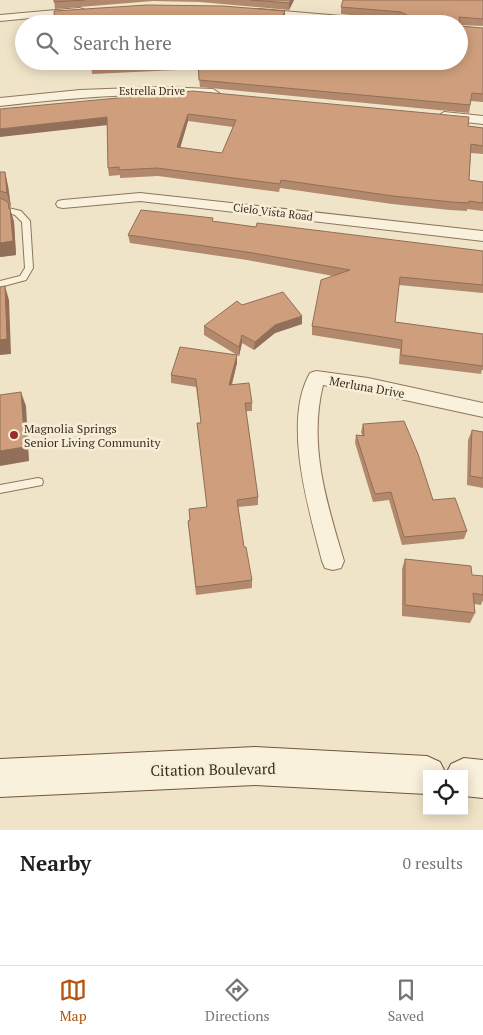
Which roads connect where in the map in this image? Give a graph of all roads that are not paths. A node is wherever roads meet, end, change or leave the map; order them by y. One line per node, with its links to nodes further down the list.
1 (94, 9): 3 (street)
2 (248, 11): 4 (street)
3 (31, 15)
4 (338, 15)
5 (15, 17): 6 (street)
6 (0, 18)
7 (223, 94): 8 (street, Estrella Drive)
8 (0, 102)
9 (436, 115): 10 (street)
10 (483, 120)
11 (62, 204): 13 (street, Cielo Vista Road)
12 (0, 208): 14 (lane)
13 (483, 236)
14 (0, 284)
15 (483, 410): 18 (street, Merluna Drive)
16 (38, 482): 17 (lane)
17 (0, 489)
18 (333, 561)
19 (423, 775): 20 (main road, Citation Boulevard)
20 (0, 778)
21 (468, 778): 22 (main road)
22 (483, 778)

